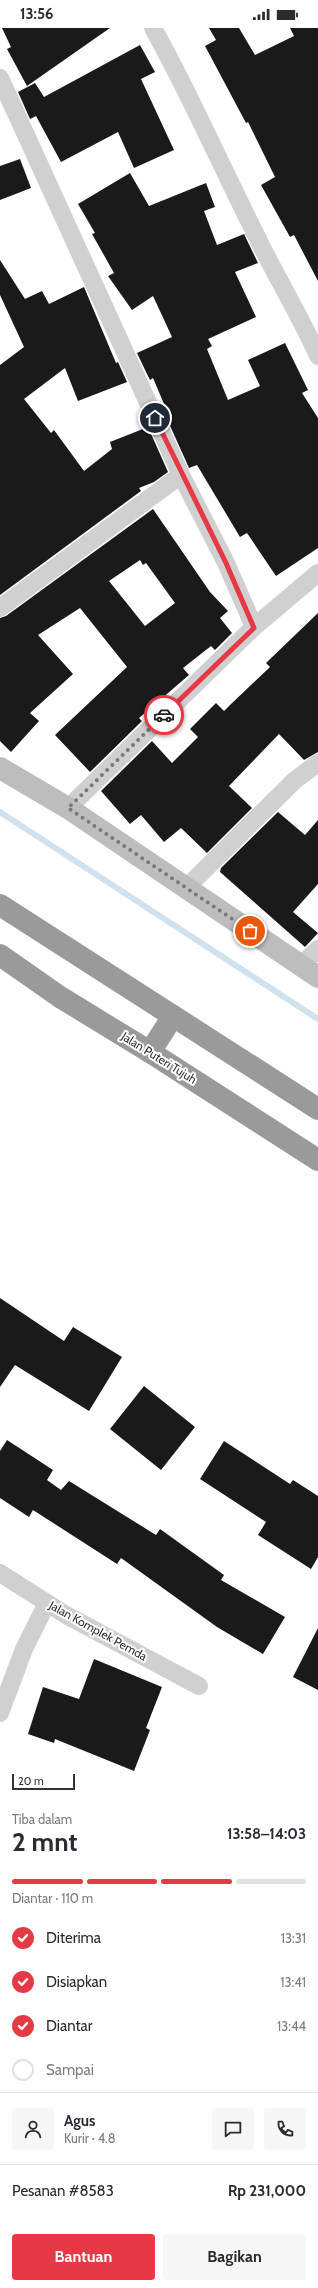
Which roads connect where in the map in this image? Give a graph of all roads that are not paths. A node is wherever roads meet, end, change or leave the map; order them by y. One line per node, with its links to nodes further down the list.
1 (153, 28): 3 (street)
2 (0, 78): 4 (street)
3 (318, 356)
4 (181, 474): 6 (street); 7 (street)
5 (318, 573): 7 (street)
6 (0, 608)
7 (254, 628): 10 (street)
8 (318, 763): 11 (street)
9 (0, 768): 10 (street)
10 (68, 808): 11 (street)
11 (187, 887): 15 (street)
12 (0, 905): 16 (highway)
13 (318, 949): 15 (street)
14 (0, 955): 17 (highway, Jalan Puteri Tujuh)
15 (309, 972)
16 (173, 1016): 17 (highway); 18 (highway)
17 (150, 1052): 19 (highway, Jalan Puteri Tujuh)
18 (318, 1109)
19 (318, 1160)
20 (0, 1573): 21 (street, Jalan Komplek Pemda)
21 (47, 1602): 22 (street, Jalan Komplek Pemda); 23 (street)
22 (199, 1686)
23 (0, 1713)

